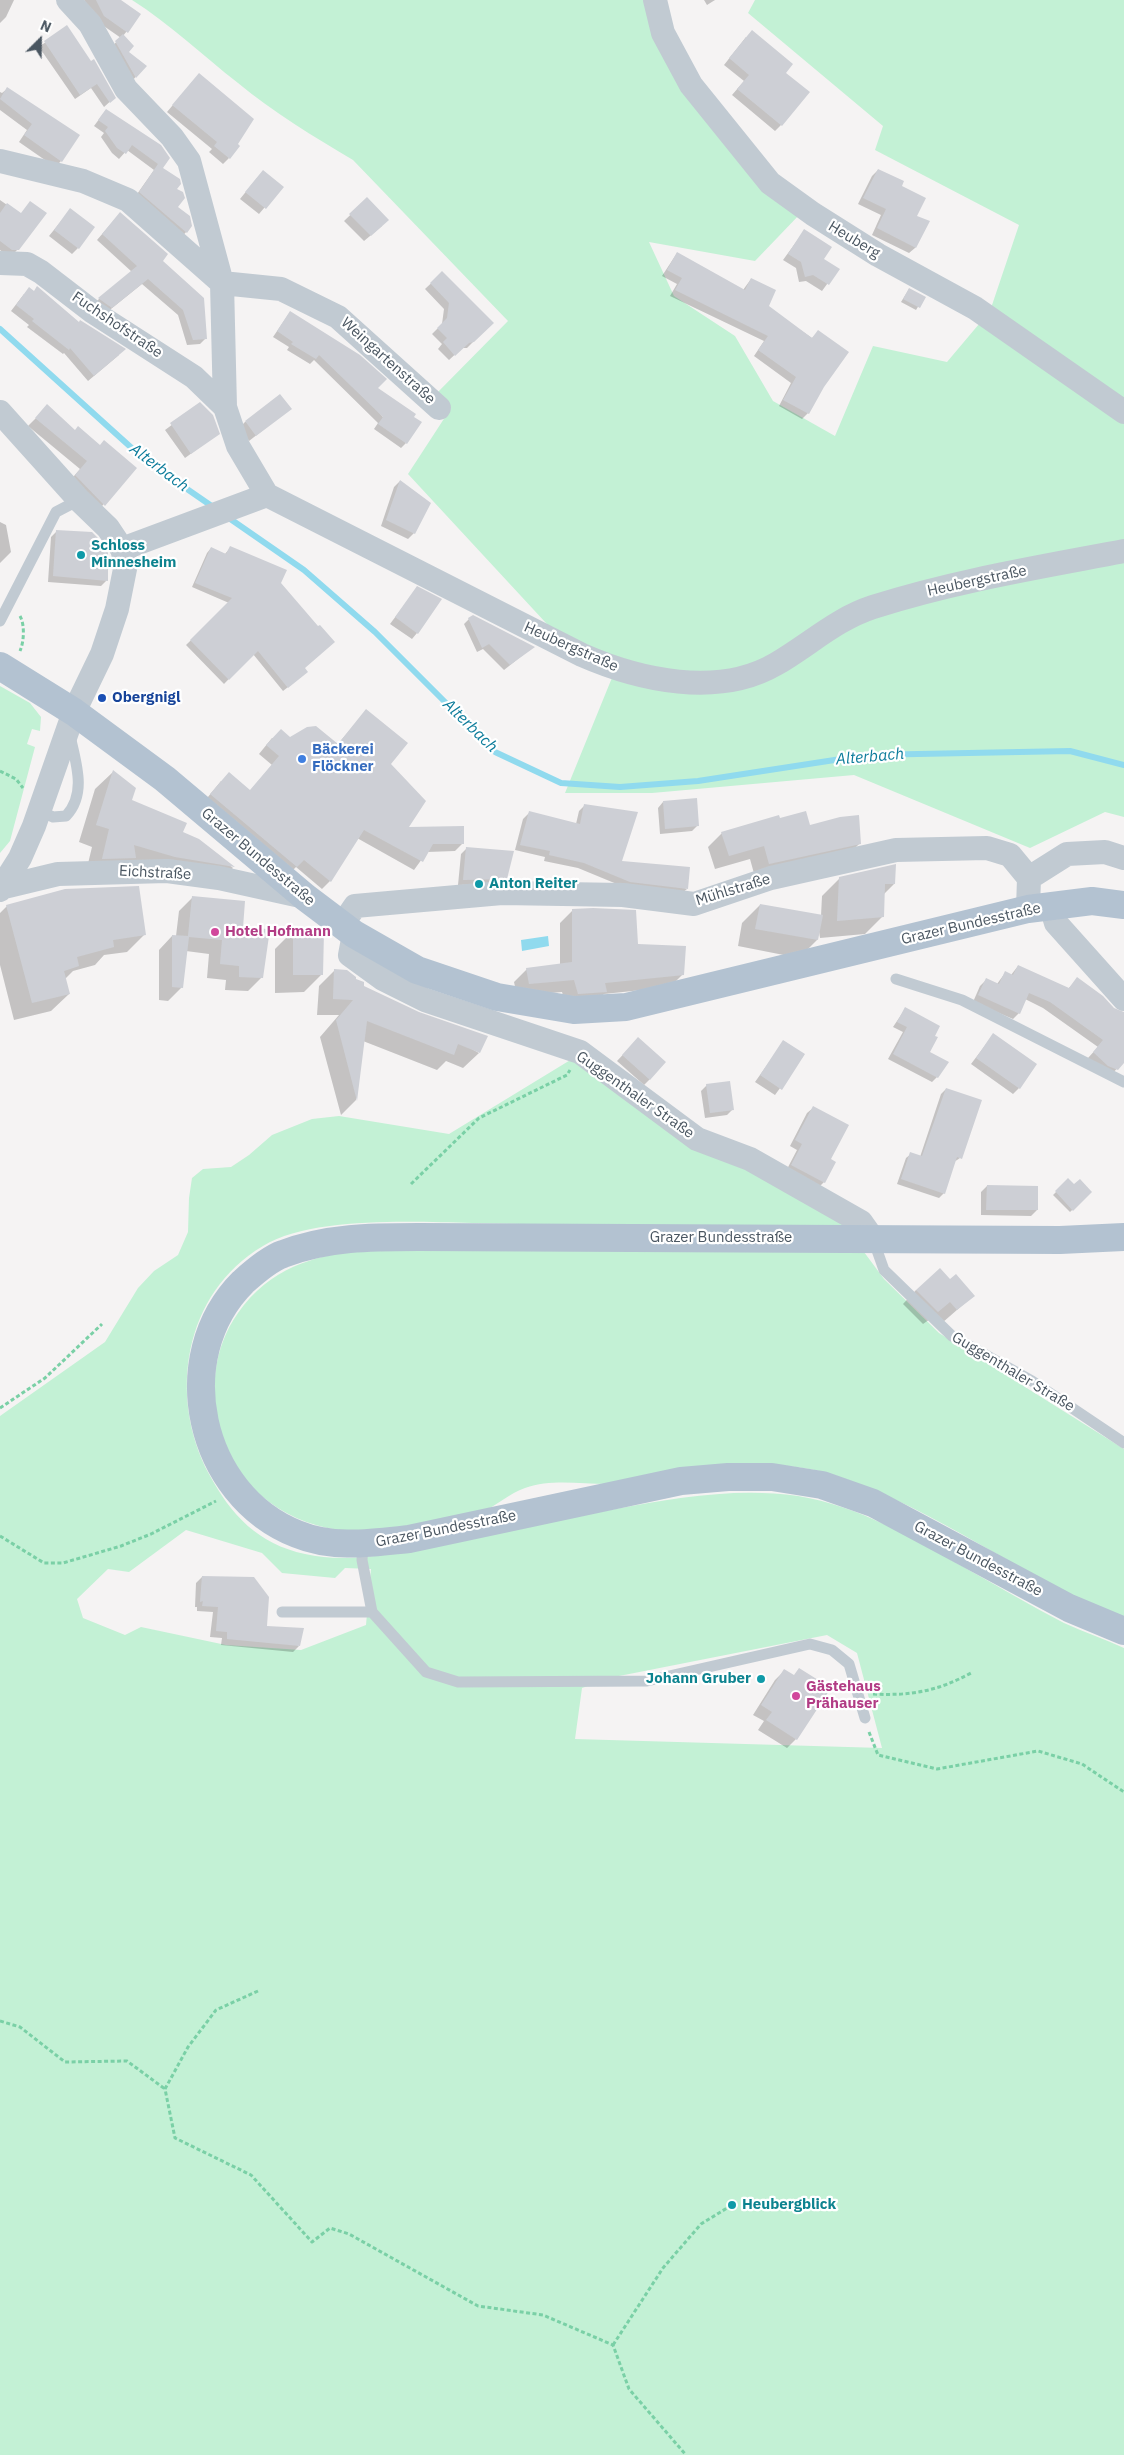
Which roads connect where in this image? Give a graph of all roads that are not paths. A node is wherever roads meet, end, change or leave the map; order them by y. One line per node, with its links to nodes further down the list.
1 (68, 0): 5 (street)
2 (655, 0): 9 (street, Heuberg)
3 (0, 161): 5 (street)
4 (0, 263): 6 (street, Fuchshofstraße)
5 (222, 282): 6 (street); 7 (street, Weingartenstraße)
6 (225, 407): 10 (street)
7 (439, 408)
8 (0, 412): 11 (street)
9 (1124, 412)
10 (267, 495): 12 (street); 13 (street, Heubergstraße)
11 (78, 500): 12 (street); 14 (lane)
12 (122, 549): 16 (street)
13 (1124, 551)
14 (0, 621)
15 (6, 670): 16 (main road, Grazer Bundesstraße)
16 (72, 721): 19 (street, Eichstraße); 20 (main road, Grazer Bundesstraße)
17 (1124, 858): 18 (street)
18 (1029, 878): 22 (street); 23 (street, Mühlstraße)
19 (2, 888): 20 (street, Eichstraße)
20 (305, 897): 23 (main road, Grazer Bundesstraße)
21 (1124, 905): 22 (main road, Grazer Bundesstraße)
22 (1040, 908): 23 (main road, Grazer Bundesstraße); 25 (street)
23 (348, 929): 28 (street, Guggenthaler Straße)
24 (896, 980): 26 (lane)
25 (1124, 999)
26 (1124, 1082)
27 (1124, 1237): 28 (main road, Grazer Bundesstraße)
28 (873, 1239): 29 (lane, Guggenthaler Straße); 30 (main road, Grazer Bundesstraße)
29 (1124, 1443)
30 (363, 1544): 32 (lane); 33 (main road, Grazer Bundesstraße)
31 (282, 1612): 32 (lane)
32 (372, 1612): 34 (lane)
33 (1124, 1631)
34 (864, 1718)

